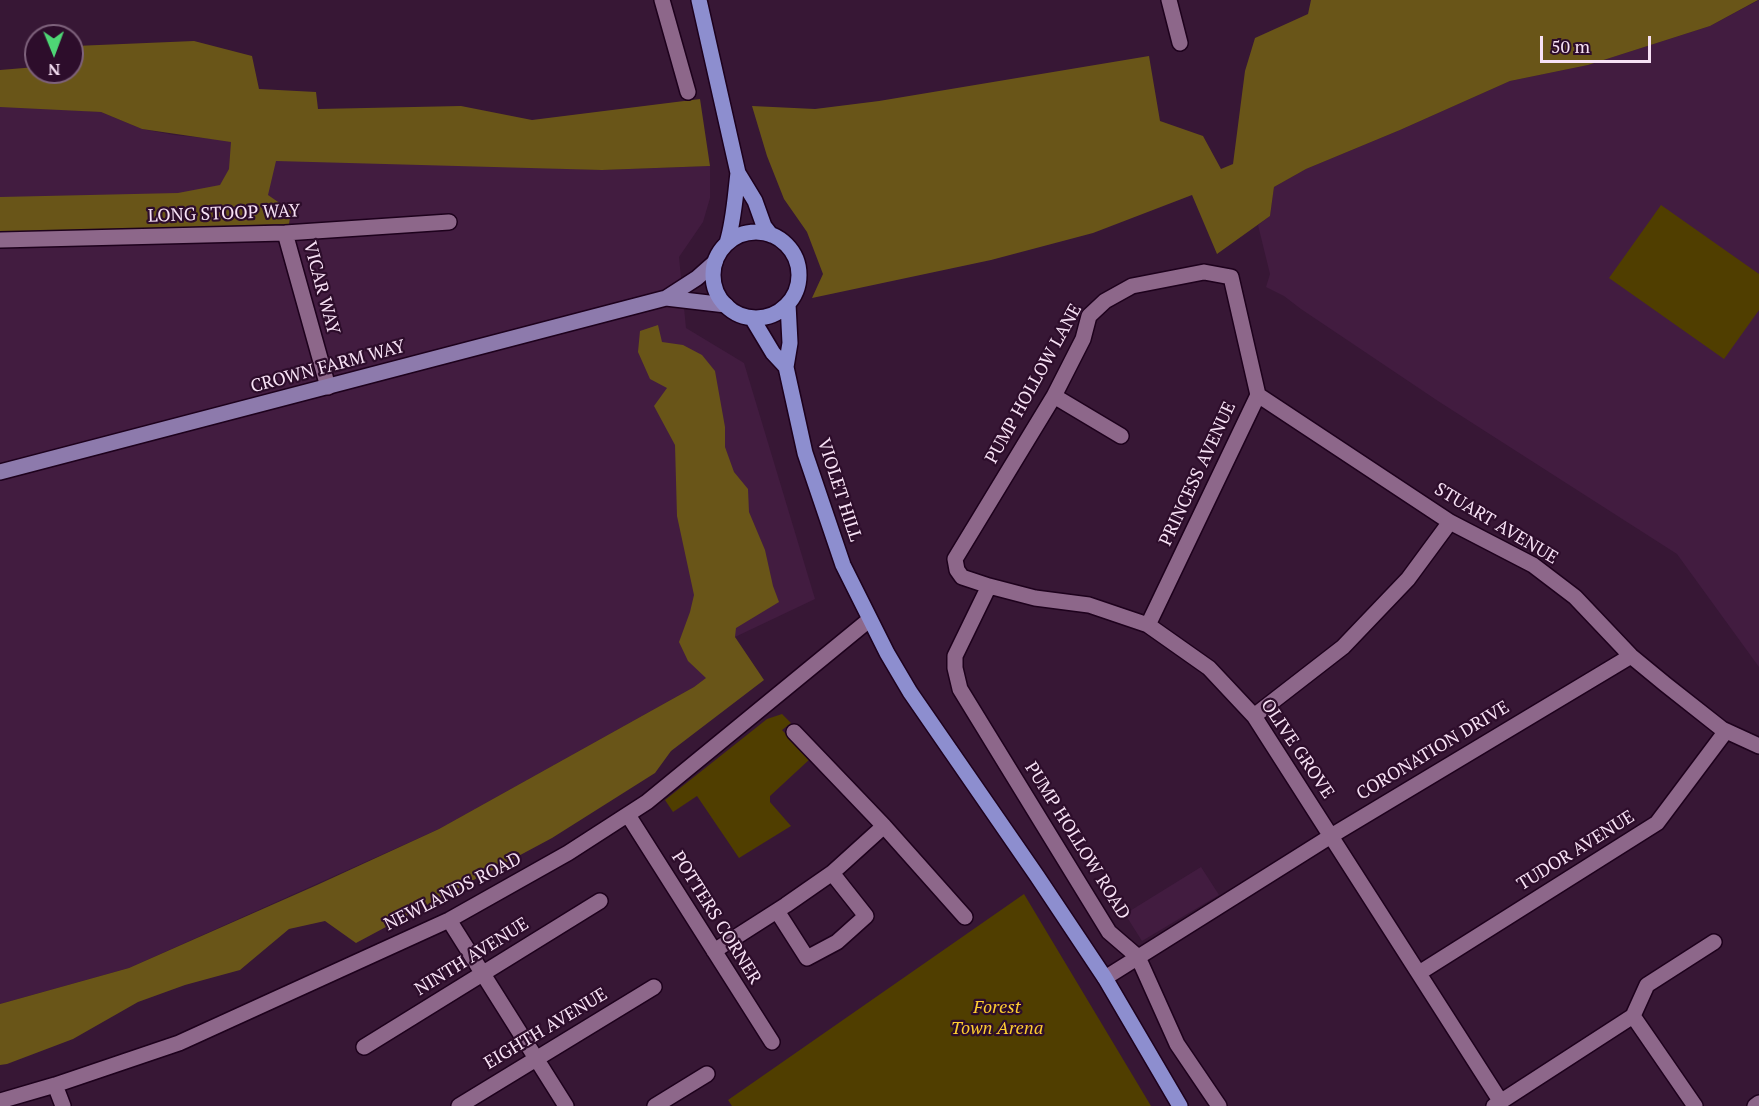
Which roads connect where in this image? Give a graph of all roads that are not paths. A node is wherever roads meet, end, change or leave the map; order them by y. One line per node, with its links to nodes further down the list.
1 (662, 0): 5 (street)
2 (699, 0): 6 (main road)
3 (1169, 0): 4 (street)
4 (1180, 43)
5 (688, 92)
6 (738, 173): 9 (main road); 11 (main road)
7 (449, 222): 8 (street, LONG STOOP WAY)
8 (285, 233): 10 (street, LONG STOOP WAY); 19 (street, VICAR WAY)
9 (771, 235): 11 (main road); 15 (main road)
10 (0, 240)
11 (727, 243): 12 (main road)
12 (715, 262): 14 (street, CROWN FARM WAY); 16 (main road)
13 (1218, 274): 20 (street, PRINCESS AVENUE); 21 (street, PUMP HOLLOW LANE)
14 (666, 298): 16 (street, CROWN FARM WAY); 19 (street, CROWN FARM WAY)
15 (788, 304): 17 (main road); 18 (main road, VIOLET HILL)
16 (726, 305): 17 (main road)
17 (752, 318): 18 (main road, VIOLET HILL)
18 (786, 367): 27 (main road, VIOLET HILL)
19 (328, 387): 23 (street, CROWN FARM WAY)
20 (1258, 394): 24 (street, STUART AVENUE); 28 (street, PRINCESS AVENUE)
21 (1053, 396): 22 (street); 25 (street, PUMP HOLLOW LANE)
22 (1121, 436)
23 (0, 472)
24 (1450, 522): 29 (street, STUART AVENUE); 30 (street)
25 (975, 527): 26 (street, OLIVE GROVE)
26 (989, 586): 28 (street, OLIVE GROVE); 44 (street, PUMP HOLLOW ROAD)
27 (870, 620): 34 (street, NEWLANDS ROAD); 47 (main road)
28 (1148, 625): 30 (street, OLIVE GROVE)
29 (1631, 656): 31 (street, STUART AVENUE); 36 (street, CORONATION DRIVE)
30 (1254, 716): 36 (street, OLIVE GROVE)
31 (1726, 731): 33 (street, STUART AVENUE); 46 (street, TUDOR AVENUE)
32 (794, 732): 35 (street)
33 (1759, 746)
34 (628, 815): 41 (street, NEWLANDS ROAD); 43 (street, POTTERS CORNER)
35 (884, 826): 37 (street); 40 (street)
36 (1331, 836): 44 (street, CORONATION DRIVE); 46 (street, OLIVE GROVE)
37 (832, 873): 39 (street); 39 (street)
38 (600, 901): 45 (street, NINTH AVENUE)
39 (777, 911): 43 (street)
40 (964, 917)
41 (449, 920): 45 (street); 54 (street, NEWLANDS ROAD)
42 (1714, 942): 49 (street)
43 (714, 951): 50 (street, POTTERS CORNER)
44 (1138, 957): 47 (street, CORONATION DRIVE); 63 (street, PUMP HOLLOW ROAD)
45 (482, 973): 51 (street, NINTH AVENUE); 52 (street)
46 (1419, 973): 57 (street, OLIVE GROVE)
47 (1104, 978): 62 (main road)
48 (654, 987): 52 (street, EIGHTH AVENUE)
49 (1633, 1016): 57 (street); 64 (street)
50 (772, 1042)
51 (364, 1047)
52 (536, 1058): 59 (street, EIGHTH AVENUE); 60 (street)
53 (707, 1074): 61 (street)
54 (55, 1084): 55 (street, NEWLANDS ROAD); 58 (street)
55 (0, 1101)
56 (1759, 1103): 65 (street)
57 (1497, 1104)
58 (63, 1106)
59 (459, 1106)
60 (566, 1106)
61 (655, 1106)
62 (1180, 1106)
63 (1219, 1106)
64 (1695, 1106)
65 (1755, 1106)

